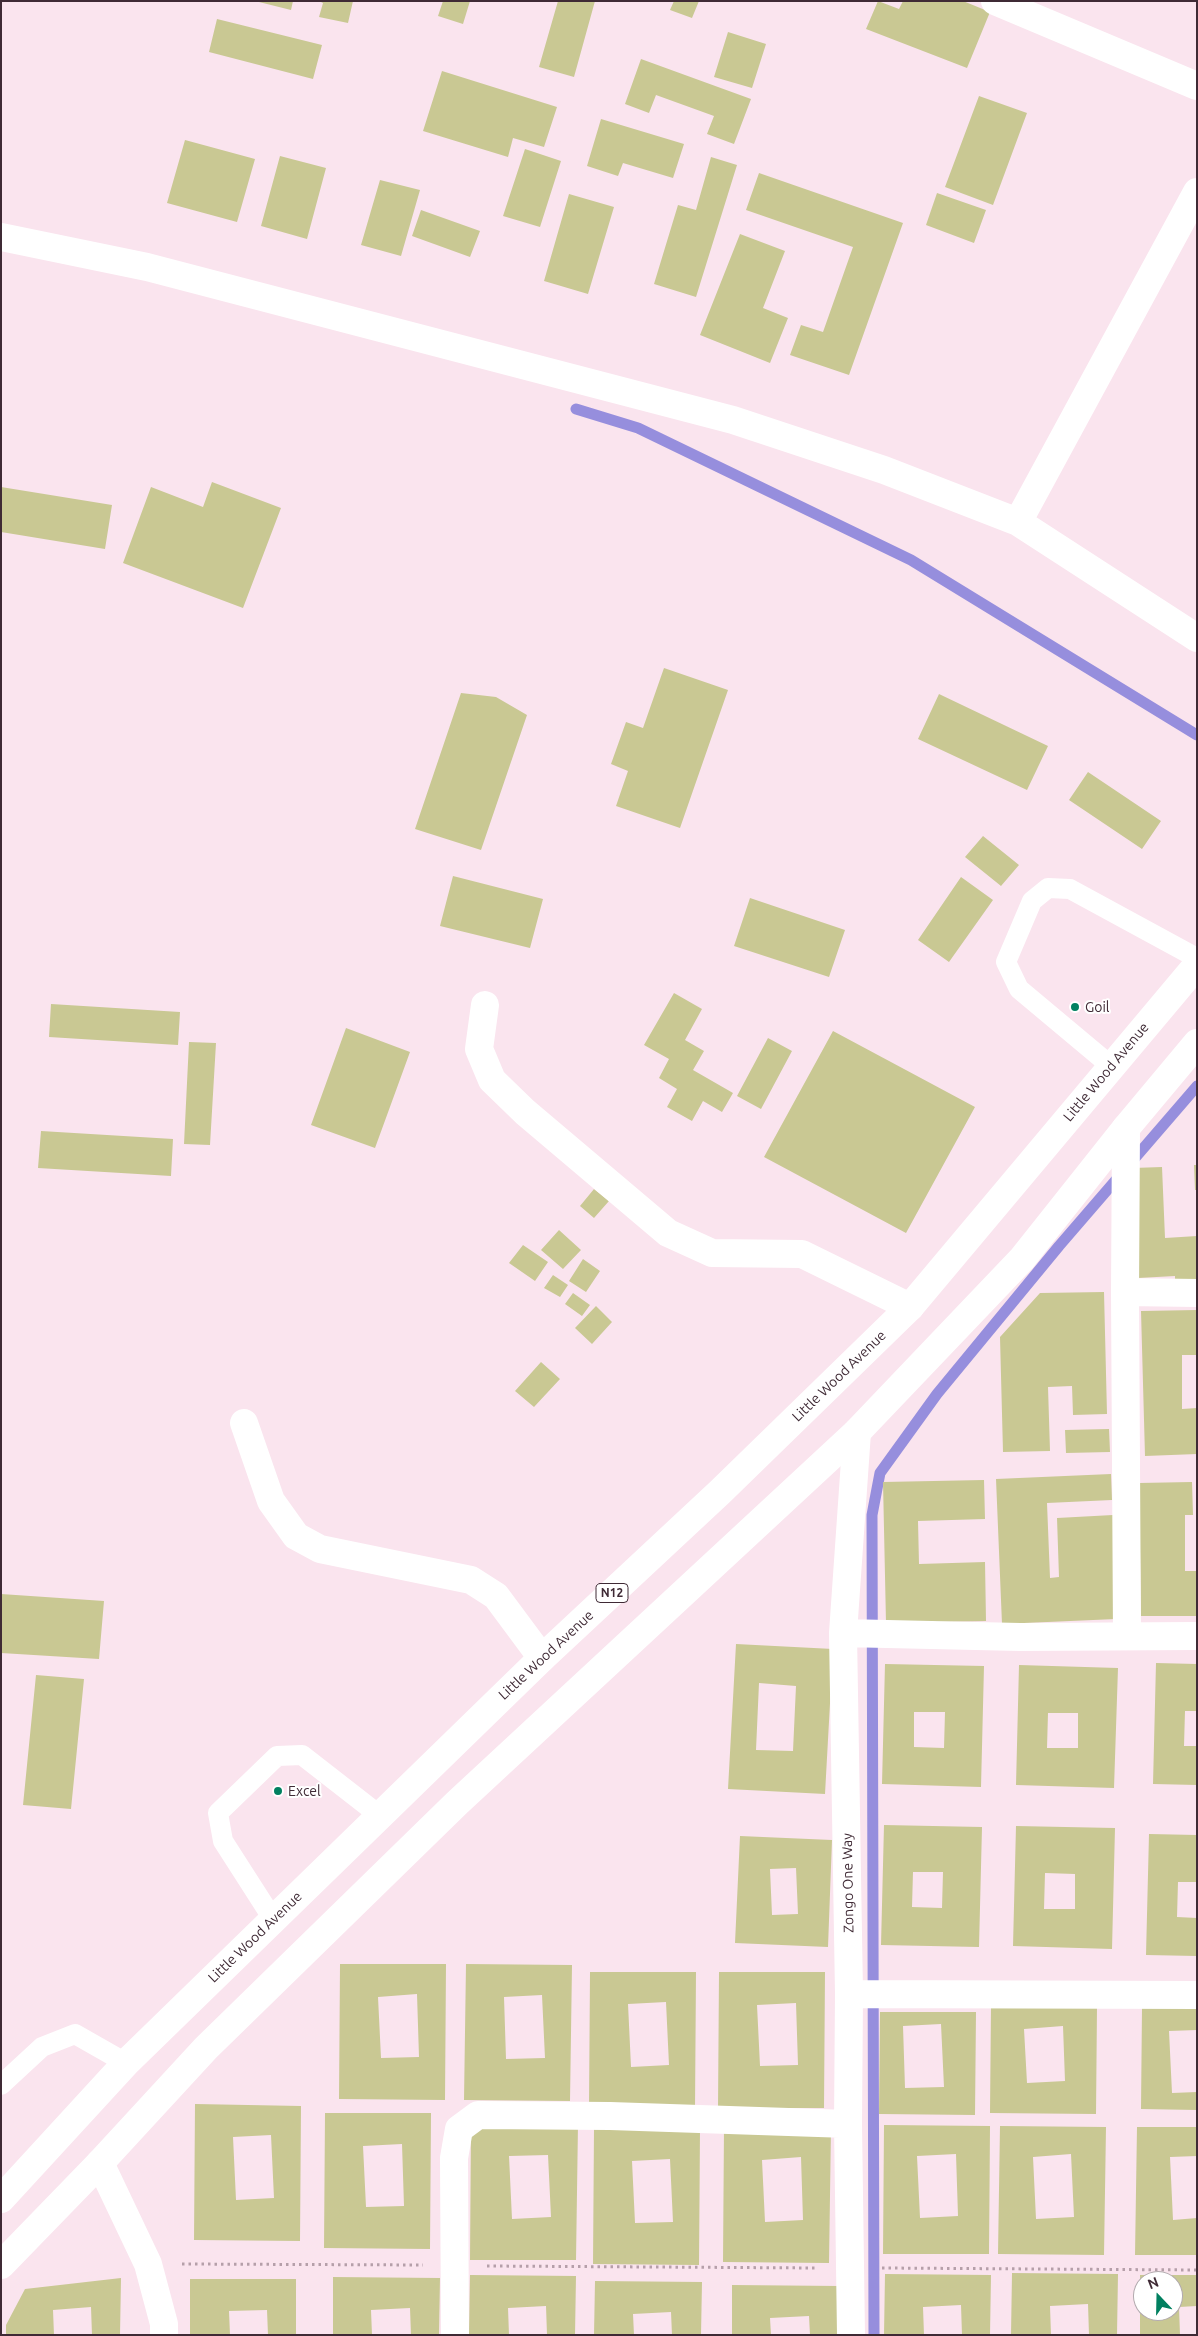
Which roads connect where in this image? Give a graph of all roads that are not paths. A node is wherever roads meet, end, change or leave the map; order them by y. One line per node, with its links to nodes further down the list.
1 (995, 1): 2 (main road)
2 (1197, 86)
3 (1197, 192): 5 (main road)
4 (1, 237): 5 (main road)
5 (1018, 522): 6 (main road)
6 (1197, 638)
7 (1197, 958): 11 (lane)
8 (1197, 965): 11 (main road, Little Wood Avenue / N12)
9 (485, 1005): 15 (main road)
10 (1197, 1043): 12 (main road)
11 (1111, 1066): 15 (main road, Little Wood Avenue / N12)
12 (1126, 1128): 13 (main road); 17 (main road)
13 (1125, 1292): 14 (main road); 19 (main road)
14 (1197, 1293)
15 (910, 1307): 21 (main road, Little Wood Avenue / N12)
16 (244, 1423): 21 (main road)
17 (857, 1432): 18 (main road, Zongo One Way); 29 (main road)
18 (843, 1633): 19 (main road); 24 (main road, Zongo One Way)
19 (1127, 1636): 20 (main road)
20 (1197, 1636)
21 (542, 1658): 22 (main road, Little Wood Avenue / N12)
22 (379, 1815): 23 (main road, Little Wood Avenue / N12); 23 (lane)
23 (273, 1919): 26 (main road, Little Wood Avenue / N12)
24 (849, 1994): 25 (main road); 28 (main road, Zongo One Way)
25 (1197, 1995)
26 (126, 2062): 27 (lane); 30 (main road, Little Wood Avenue / N12)
27 (1, 2085)
28 (848, 2124): 33 (main road); 34 (main road, Zongo One Way)
29 (100, 2163): 31 (main road); 32 (main road)
30 (1, 2199)
31 (1, 2265)
32 (164, 2335)
33 (455, 2335)
34 (851, 2335)

